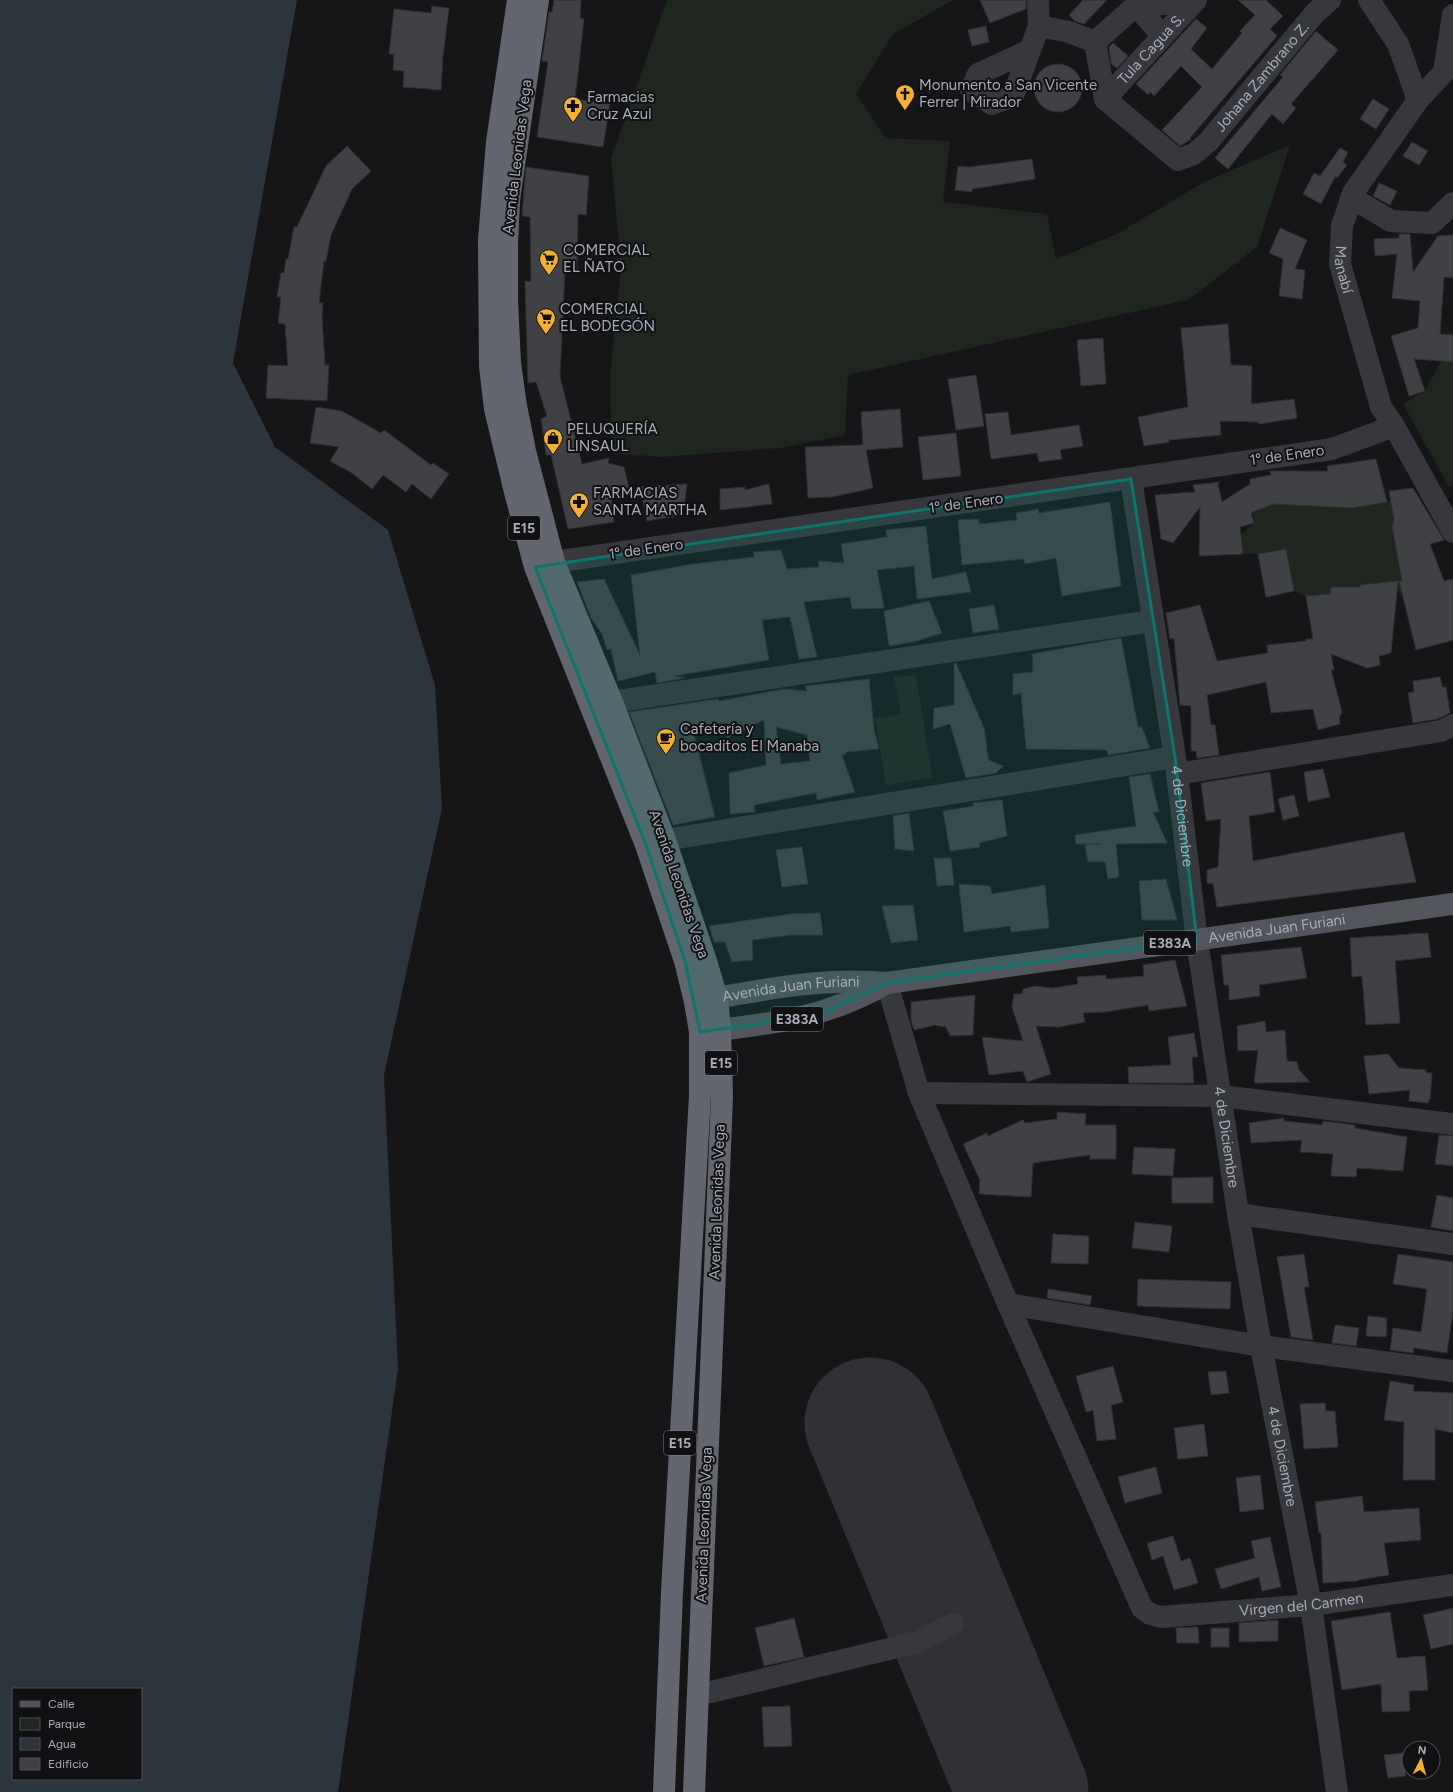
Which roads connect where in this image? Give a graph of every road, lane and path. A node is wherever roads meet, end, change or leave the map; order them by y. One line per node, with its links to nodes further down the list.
1 (518, 0): 20 (highway, Avenida Leonidas Vega / E15)
2 (538, 0): 20 (highway, Avenida Leonidas Vega / E15)
3 (1038, 0): 9 (street)
4 (1330, 0): 13 (street, Johana Zambrano Z.)
5 (1369, 0): 14 (street)
6 (1195, 1): 7 (street); 10 (street, Tula Cagua S.)
7 (1139, 3): 10 (street); 11 (street)
8 (1453, 15): 14 (street, Manabí)
9 (1039, 26): 11 (street); 12 (street)
10 (1163, 36): 13 (street, Tula Cagua S.)
11 (1095, 42): 13 (street)
12 (1030, 50)
13 (1105, 99)
14 (1418, 100): 15 (street, Manabí)
15 (1352, 198): 16 (street); 17 (street, Manabí)
16 (1453, 203)
17 (1394, 426): 18 (street, 1º de Enero); 19 (street, Manabí)
18 (1131, 479): 20 (street, 1º de Enero); 21 (street, 4 de Diciembre)
19 (1453, 532)
20 (545, 565): 22 (highway, Avenida Leonidas Vega / E15); 30 (highway, Avenida Leonidas Vega / E15)
21 (1152, 621): 22 (street); 24 (street, 4 de Diciembre)
22 (612, 702): 25 (highway, Avenida Leonidas Vega / E15)
23 (1453, 725): 24 (street)
24 (1176, 766): 25 (street); 27 (street, 4 de Diciembre)
25 (665, 840): 29 (highway, Avenida Leonidas Vega / E15)
26 (1453, 904): 27 (main road, Avenida Juan Furiani / E383A)
27 (1197, 940): 28 (main road, Avenida Juan Furiani / E383A); 33 (street, 4 de Diciembre)
28 (887, 983): 29 (main road, Avenida Juan Furiani / E383A); 31 (main road, Avenida Juan Furiani / E383A); 32 (street)
29 (716, 998): 30 (main road, Avenida Juan Furiani / E383A); 31 (highway, Avenida Leonidas Vega / E15)
30 (695, 1002): 31 (highway, Avenida Leonidas Vega / E15)
31 (710, 1031): 43 (highway, Avenida Leonidas Vega / E15); 44 (highway, Avenida Leonidas Vega / E15)
32 (919, 1093): 33 (street); 37 (street)
33 (1222, 1096): 34 (street); 35 (street, 4 de Diciembre)
34 (1453, 1124)
35 (1238, 1214): 36 (street); 38 (street, 4 de Diciembre)
36 (1453, 1244)
37 (1008, 1304): 38 (street); 41 (street, Virgen del Carmen)
38 (1261, 1346): 39 (street); 41 (street, 4 de Diciembre)
39 (1453, 1371)
40 (1453, 1585): 41 (street, Virgen del Carmen)
41 (1311, 1605): 46 (street, 4 de Diciembre)
42 (953, 1624): 43 (street)
43 (698, 1692): 45 (highway, Avenida Leonidas Vega / E15)
44 (664, 1792)
45 (694, 1792)
46 (1337, 1792)

